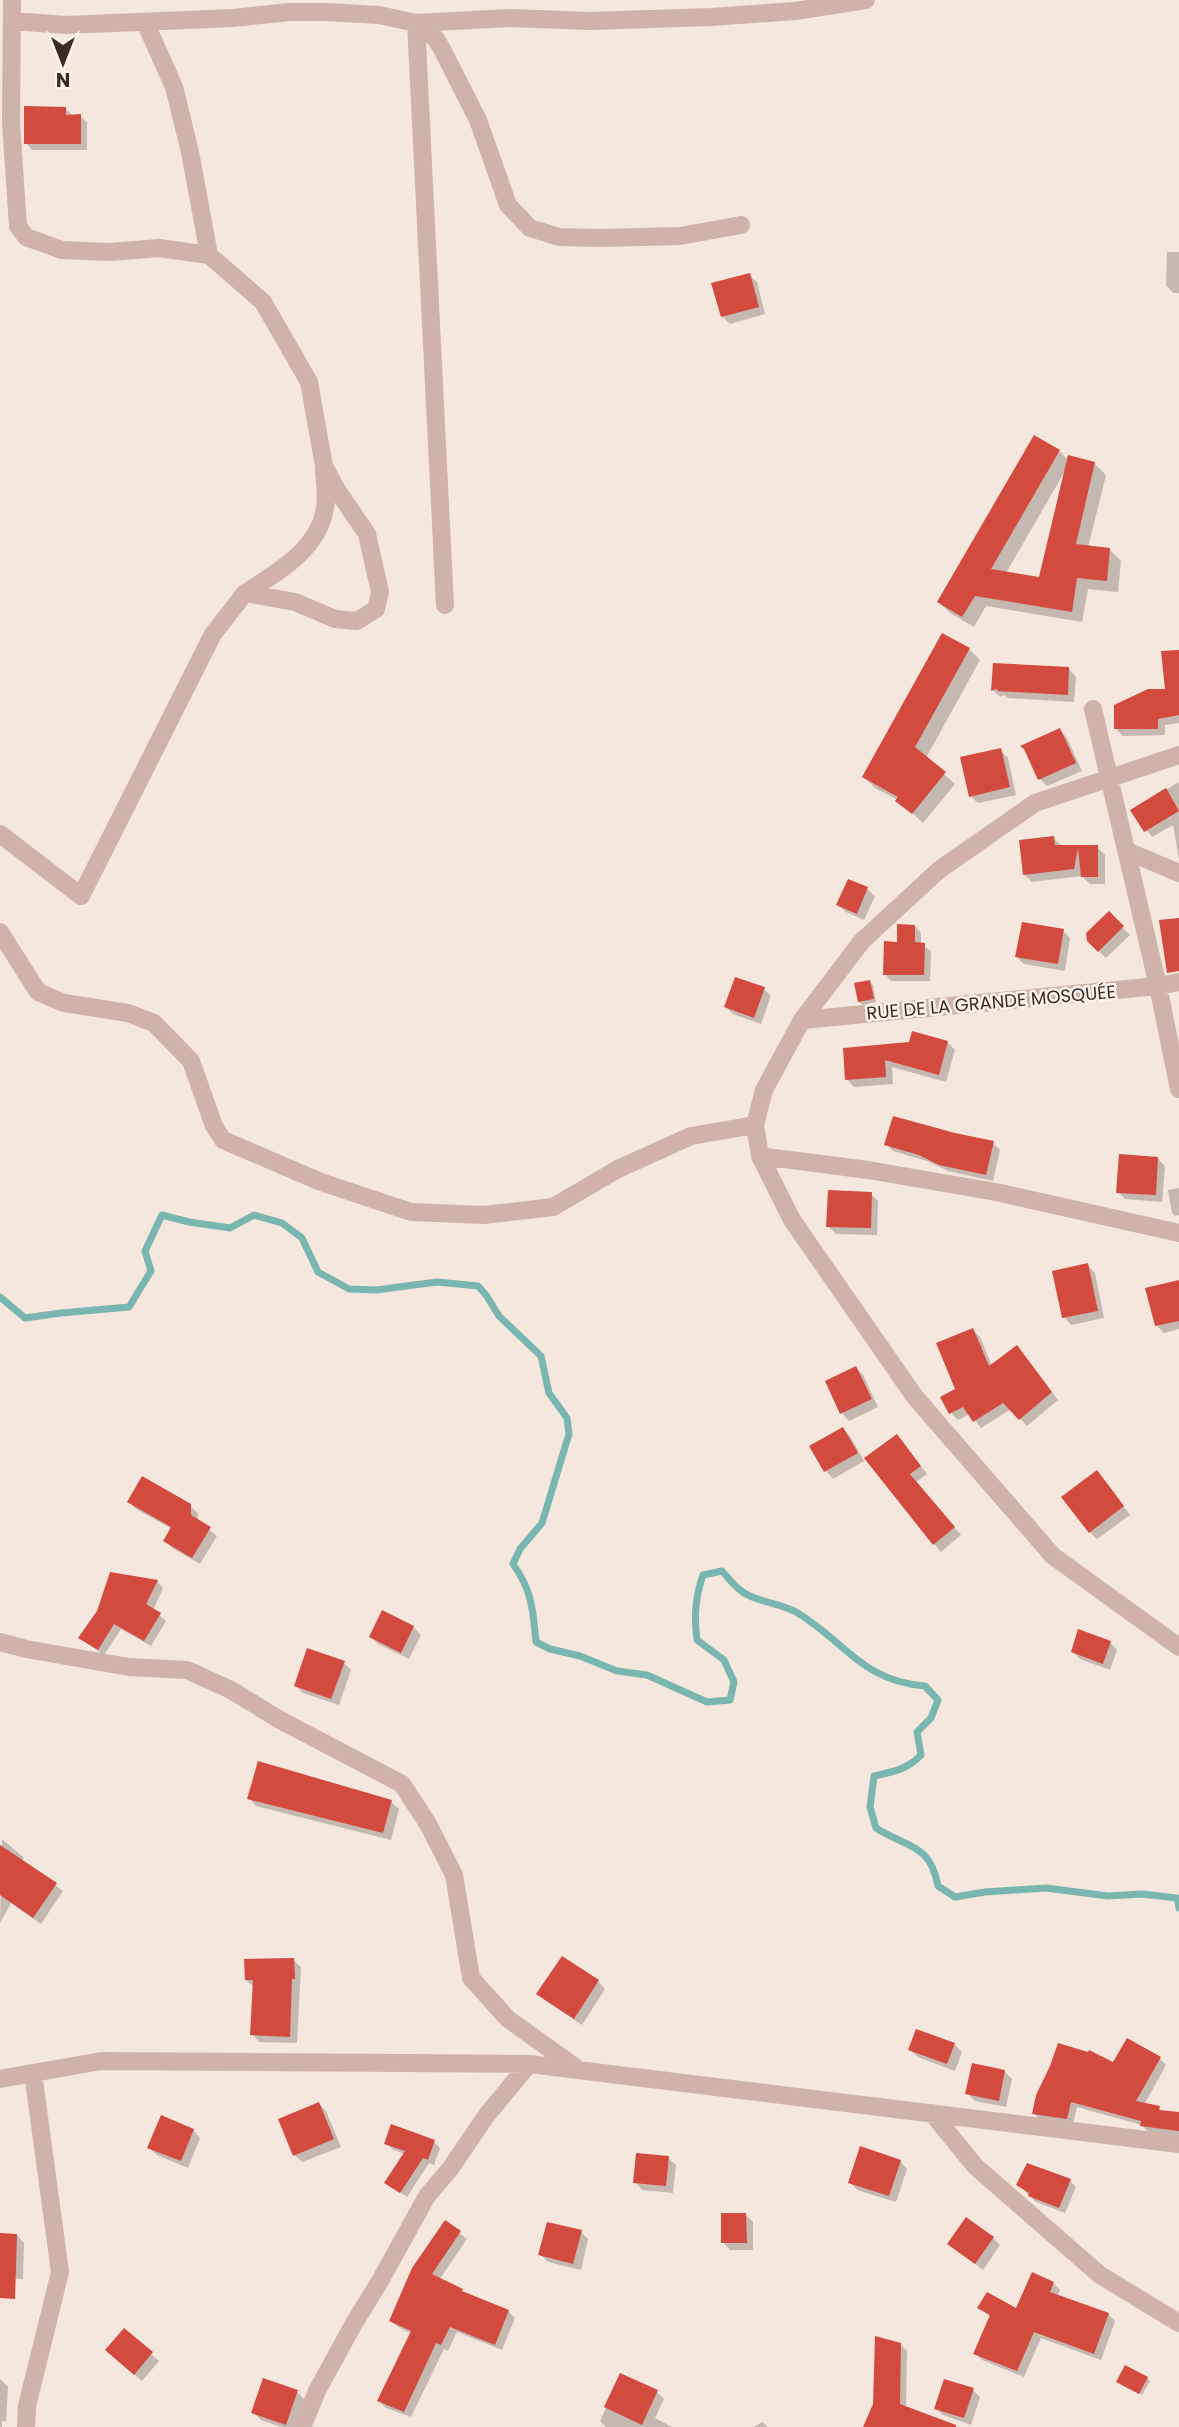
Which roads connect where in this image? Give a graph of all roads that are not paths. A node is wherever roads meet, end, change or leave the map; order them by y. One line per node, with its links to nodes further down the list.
1 (12, 0): 3 (street)
2 (866, 0): 5 (street)
3 (13, 21): 4 (street); 7 (street)
4 (145, 22): 5 (street); 7 (street)
5 (416, 23): 6 (street); 10 (street)
6 (741, 225)
7 (209, 255): 8 (street)
8 (324, 466): 9 (street); 9 (street)
9 (245, 593): 14 (street)
10 (445, 605)
11 (1093, 709): 13 (street)
12 (1179, 755): 13 (street)
13 (1110, 780): 15 (street); 20 (street)
14 (0, 834)
15 (1127, 851): 16 (street); 19 (street)
16 (1179, 873)
17 (0, 932): 22 (street)
18 (1179, 982): 19 (street, RUE DE LA GRANDE MOSQUÉE)
19 (1158, 986): 20 (street, RUE DE LA GRANDE MOSQUÉE); 21 (street)
20 (802, 1020): 22 (street)
21 (1179, 1089)
22 (755, 1125): 23 (street)
23 (760, 1156): 24 (street); 26 (street)
24 (1179, 1233)
25 (0, 1642): 28 (street)
26 (1179, 1647)
27 (529, 2064): 28 (street); 29 (street); 35 (street)
28 (577, 2068): 31 (street)
29 (33, 2073): 30 (street); 34 (street)
30 (0, 2079)
31 (932, 2113): 32 (street); 33 (street)
32 (1179, 2144)
33 (1179, 2323)
34 (26, 2427)
35 (302, 2427)

